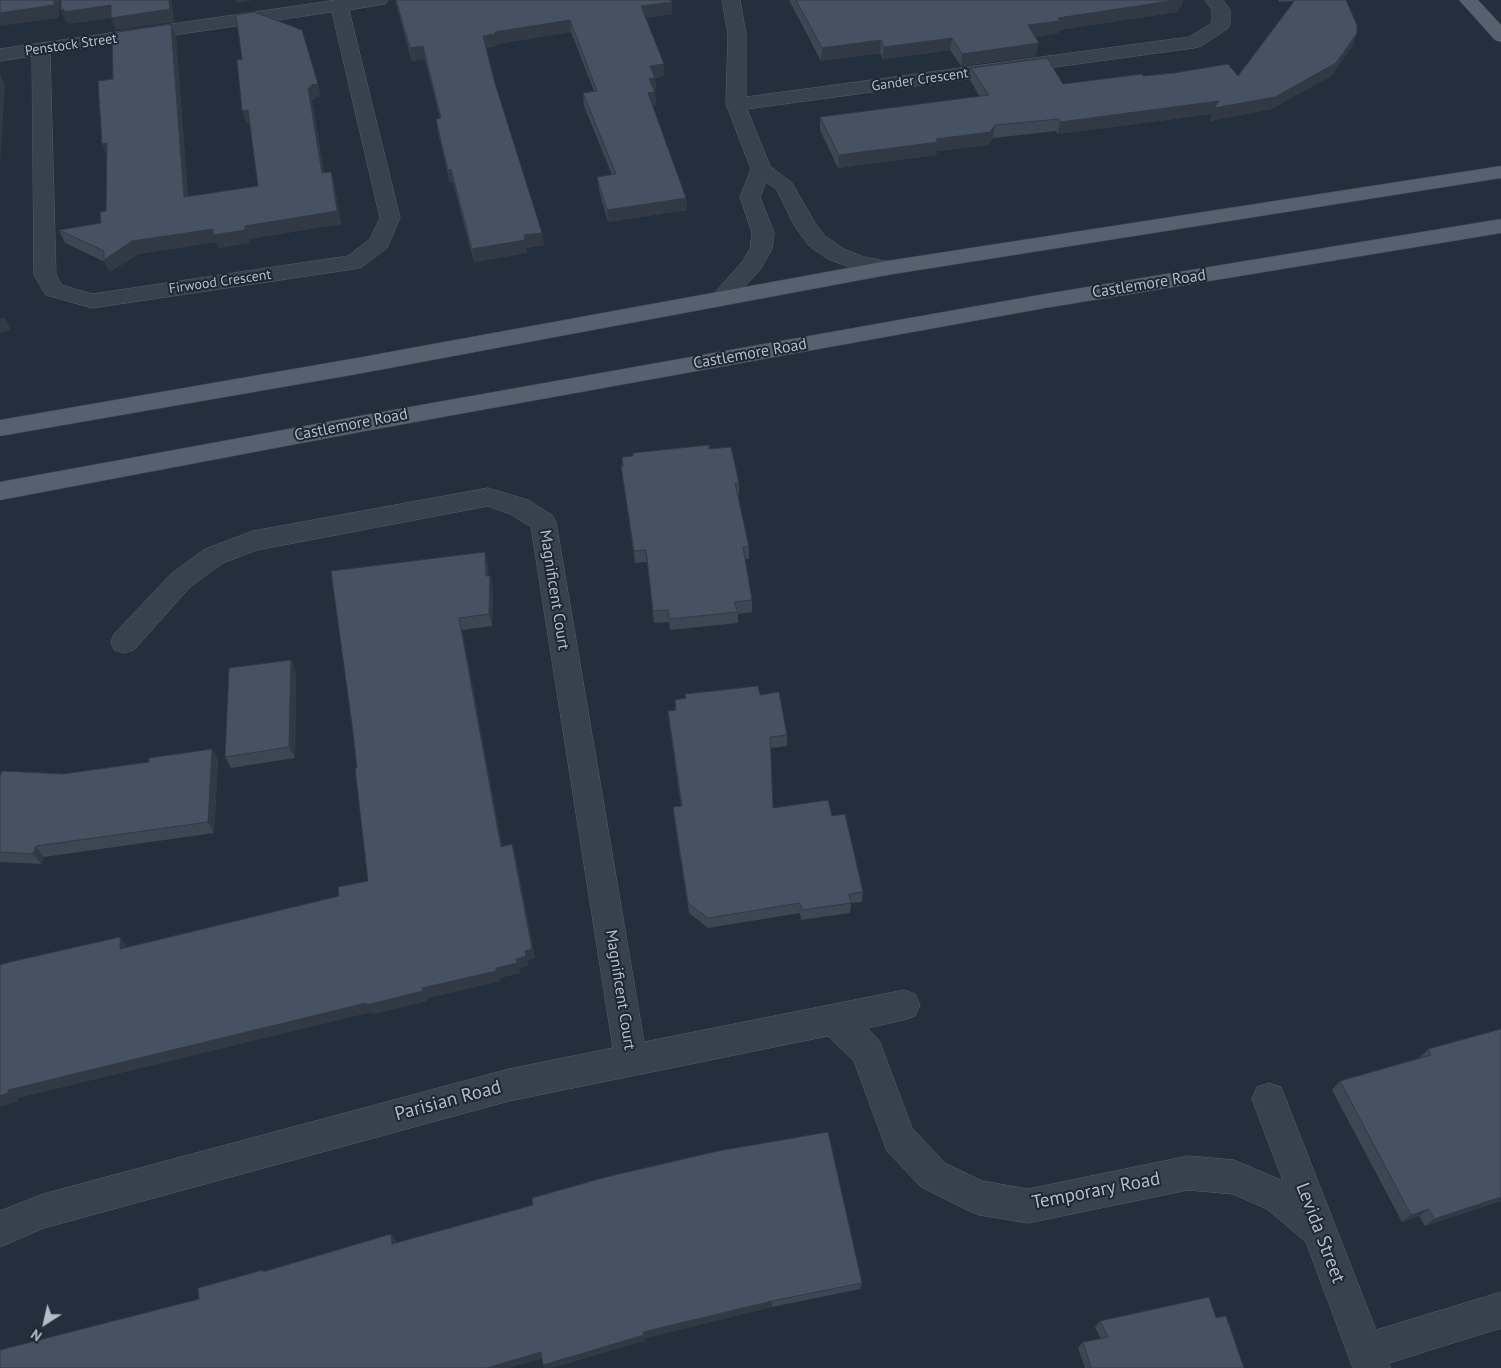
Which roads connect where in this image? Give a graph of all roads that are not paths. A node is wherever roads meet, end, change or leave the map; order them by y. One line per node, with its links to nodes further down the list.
1 (379, 0): 5 (street, Penstock Street)
2 (731, 0): 9 (street)
3 (1214, 0): 9 (street, Gander Crescent)
4 (1468, 0): 6 (main road)
5 (338, 5): 7 (street, Penstock Street); 7 (street, Firwood Crescent)
6 (1501, 36)
7 (41, 49): 8 (street, Penstock Street)
8 (0, 56)
9 (736, 104): 11 (street)
10 (1501, 165): 13 (main road)
11 (761, 169): 17 (street); 18 (street)
12 (1501, 172): 13 (main road)
13 (1472, 176): 17 (main road)
14 (1501, 226): 15 (main road, Castlemore Road)
15 (1451, 233): 16 (main road); 20 (main road, Castlemore Road)
16 (1501, 239)
17 (887, 268): 18 (main road)
18 (721, 298): 19 (main road)
19 (0, 428)
20 (0, 491)
21 (124, 642): 24 (street, Magnificent Court)
22 (904, 1005): 23 (street, Parisian Road)
23 (833, 1019): 24 (street, Parisian Road); 27 (street, Temporary Road)
24 (631, 1060): 26 (street, Parisian Road)
25 (1268, 1099): 27 (street, Levida Street)
26 (0, 1229)
27 (1319, 1230): 29 (street, Levida Street)
28 (1501, 1310): 29 (street)
29 (1368, 1360)

